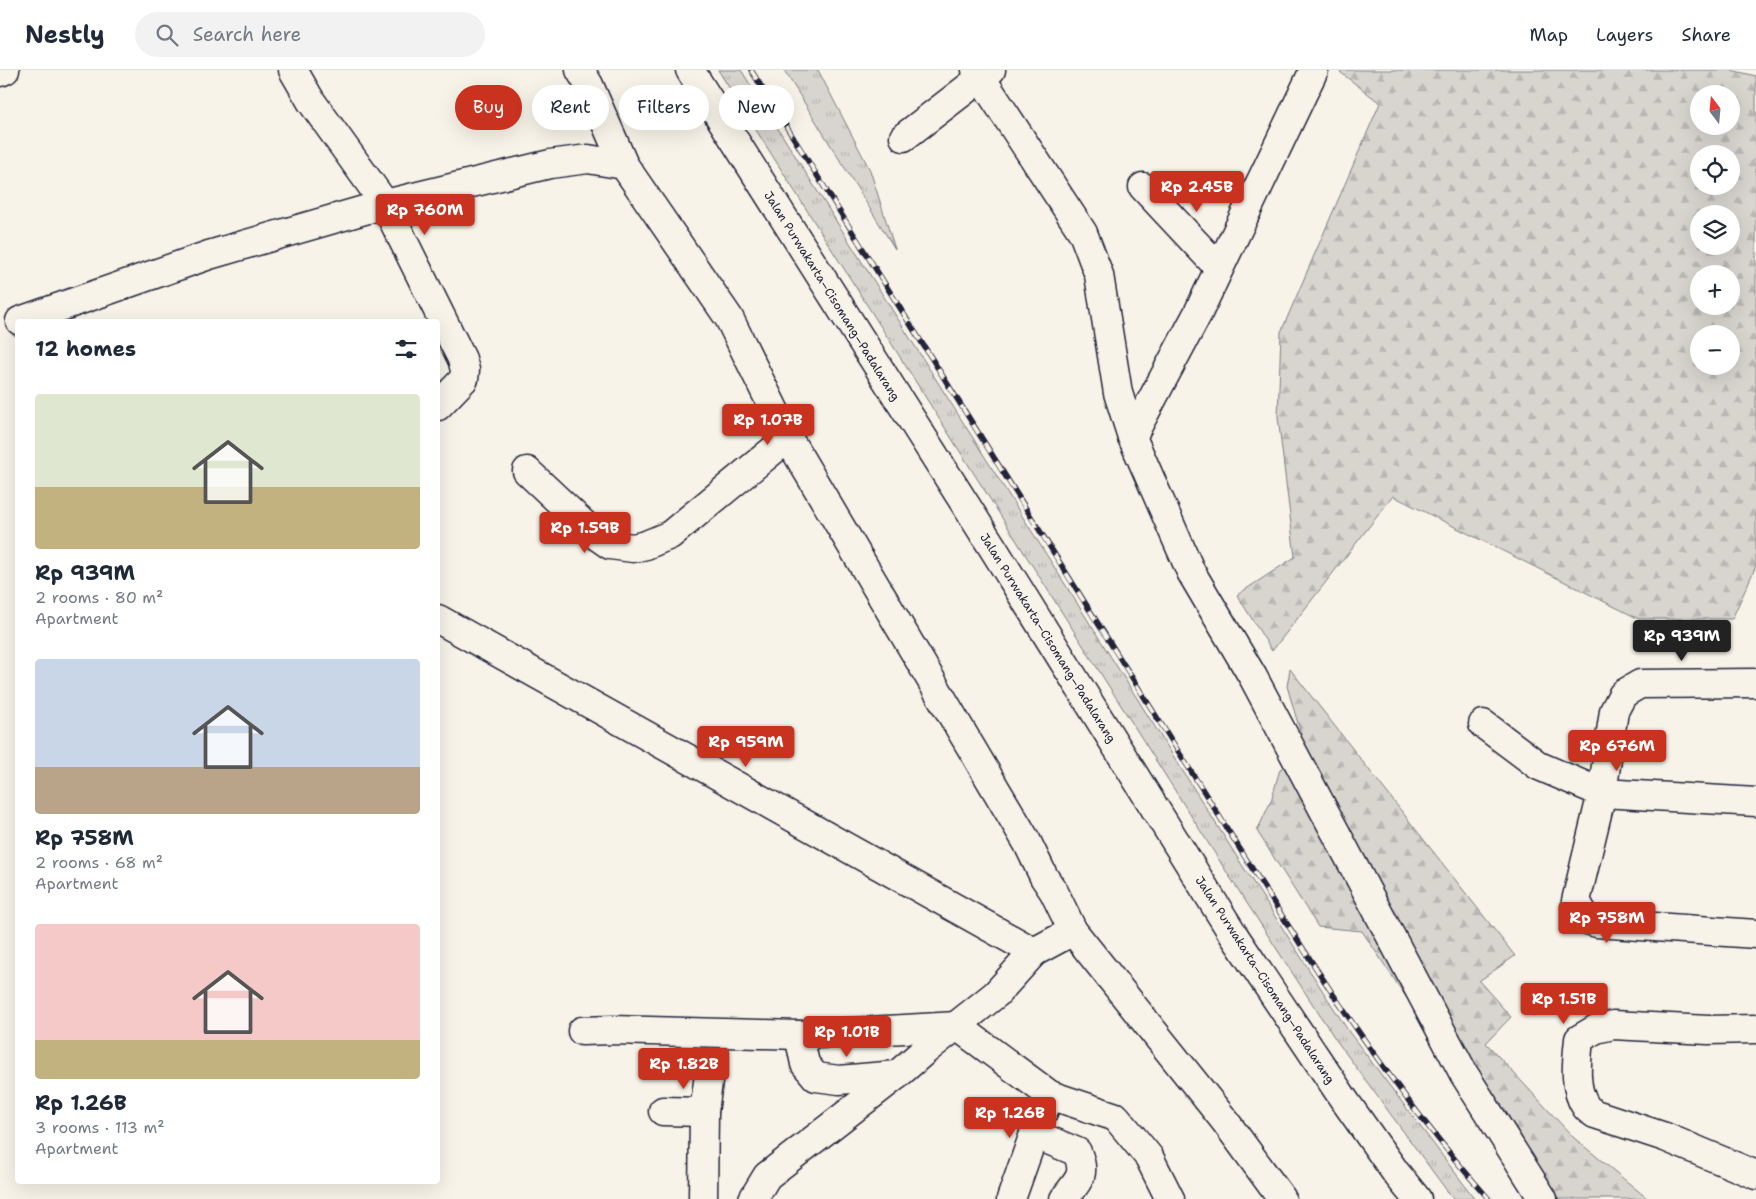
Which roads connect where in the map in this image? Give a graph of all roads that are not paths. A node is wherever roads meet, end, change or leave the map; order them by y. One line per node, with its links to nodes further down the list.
1 (5, 70): 5 (main road)
2 (293, 70): 11 (main road)
3 (580, 70): 9 (main road)
4 (690, 70): 45 (main road, Jalan Purwakarta–Cisomang–Padalarang)
5 (0, 72)
6 (983, 72): 8 (main road); 17 (main road)
7 (1311, 72): 12 (main road)
8 (904, 137)
9 (624, 165): 11 (main road); 18 (main road)
10 (1143, 186): 12 (main road)
11 (385, 204): 13 (main road); 16 (main road)
12 (1220, 268): 17 (main road)
13 (26, 319)
14 (15, 323): 15 (main road)
15 (0, 328)
16 (440, 404)
17 (1132, 437): 46 (main road)
18 (788, 438): 19 (main road); 25 (main road)
19 (527, 471)
20 (440, 620): 27 (main road)
21 (1756, 683): 23 (main road)
22 (1483, 724): 23 (main road)
23 (1602, 793): 24 (main road); 26 (main road)
24 (1756, 802)
25 (1072, 931): 27 (main road); 44 (main road)
26 (1756, 934)
27 (1034, 952): 28 (main road)
28 (957, 1026): 31 (main road); 32 (main road); 34 (main road)
29 (1756, 1029): 38 (main road)
30 (582, 1031): 31 (main road)
31 (799, 1035): 32 (main road)
32 (897, 1075): 40 (main road)
33 (708, 1082): 36 (main road)
34 (1050, 1095): 37 (main road); 43 (main road)
35 (663, 1111): 36 (main road)
36 (704, 1112): 39 (main road)
37 (1034, 1134): 41 (main road); 42 (main road)
38 (1756, 1175)
39 (703, 1199)
40 (754, 1199)
41 (1011, 1199)
42 (1064, 1199)
43 (1170, 1199)
44 (1282, 1199)
45 (1417, 1199)
46 (1543, 1199)

